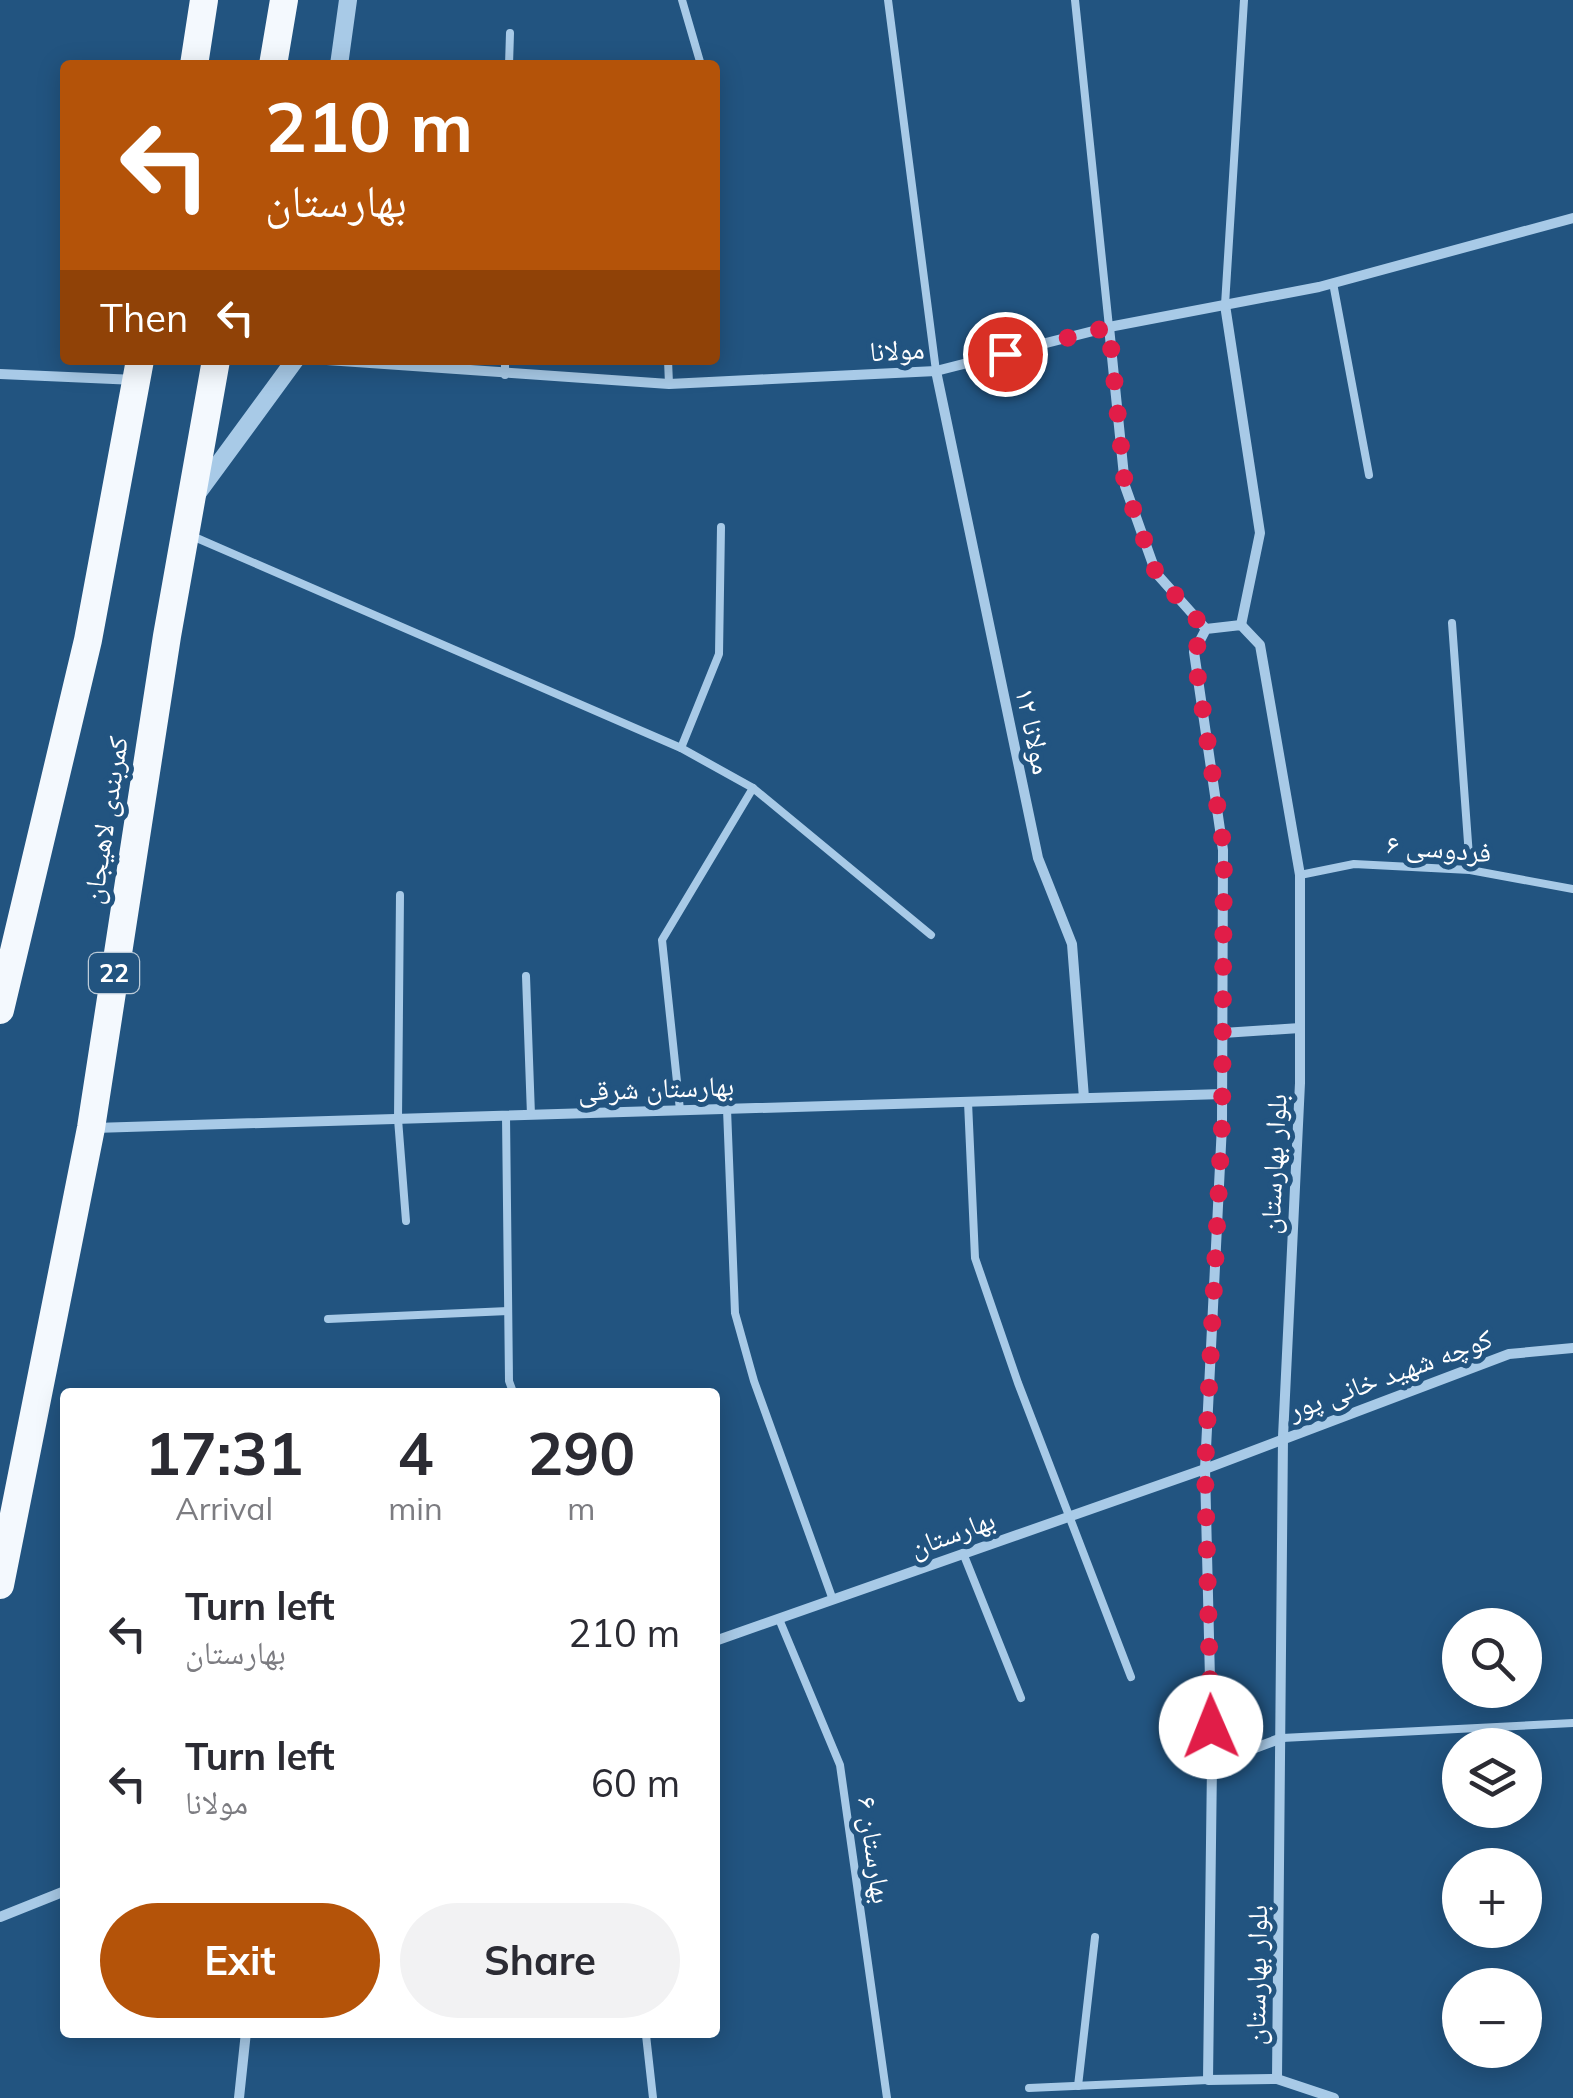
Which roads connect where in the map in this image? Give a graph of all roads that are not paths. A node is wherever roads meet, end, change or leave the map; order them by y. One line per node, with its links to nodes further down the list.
1 (204, 0): 9 (highway)
2 (284, 0): 10 (highway)
3 (348, 0): 11 (street)
4 (682, 0): 13 (lane)
5 (888, 0): 24 (lane)
6 (1075, 0): 17 (lane)
7 (1244, 0): 16 (lane)
8 (510, 33): 12 (lane)
9 (195, 60)
10 (274, 60)
11 (339, 60)
12 (509, 60)
13 (700, 60)
14 (1573, 218): 15 (street, مولانا)
15 (1333, 283): 16 (street, مولانا); 28 (lane)
16 (1225, 305): 17 (street, مولانا); 33 (street)
17 (1109, 327): 24 (street, مولانا); 34 (street)
18 (215, 365): 29 (highway, کمربندی لاهیجان / 22)
19 (291, 365): 29 (street)
20 (386, 365): 26 (street, مولانا)
21 (505, 365): 26 (lane)
22 (668, 365): 27 (lane)
23 (138, 370): 25 (street); 43 (highway, کمربندی لاهیجان)
24 (936, 371): 27 (street, مولانا); 47 (street, مولانا ۱۲)
25 (0, 374)
26 (505, 375): 27 (street, مولانا)
27 (669, 384)
28 (1369, 475)
29 (192, 500): 31 (highway, کمربندی لاهیجان / 22)
30 (721, 527): 35 (lane)
31 (186, 533): 35 (lane); 54 (highway, کمربندی لاهیجان / 22)
32 (1452, 623): 37 (lane)
33 (1242, 624): 34 (street); 38 (street, بلوار بهارستان)
34 (1206, 630): 45 (street, بلوار بهارستان)
35 (681, 748): 36 (lane)
36 (753, 788): 41 (lane); 50 (lane)
37 (1470, 870): 38 (lane, فردوسی ۶); 39 (lane, فردوسی ۶)
38 (1300, 875): 44 (street, بلوار بهارستان)
39 (1573, 889)
40 (400, 895): 53 (lane)
41 (930, 935)
42 (526, 976): 51 (lane)
43 (0, 1010)
44 (1300, 1028): 45 (street); 60 (street, بلوار بهارستان)
45 (1223, 1033): 46 (street, بلوار بهارستان)
46 (1223, 1094): 47 (street, بهارستان شرقی); 61 (street, بلوار بهارستان)
47 (1084, 1098): 48 (street, بهارستان شرقی)
48 (968, 1102): 49 (street, بهارستان شرقی); 62 (lane)
49 (728, 1109): 50 (street, بهارستان شرقی); 65 (lane)
50 (680, 1110): 51 (street, بهارستان شرقی)
51 (532, 1115): 52 (street, بهارستان شرقی)
52 (506, 1116): 53 (street, بهارستان شرقی); 56 (lane)
53 (398, 1119): 54 (street, بهارستان شرقی); 55 (lane)
54 (92, 1128): 64 (highway, کمربندی لاهیجان / 22)
55 (406, 1222)
56 (508, 1311): 57 (lane); 59 (lane)
57 (328, 1319)
58 (1573, 1348): 60 (street, کوچه شهید خانی پور)
59 (512, 1388)
60 (1283, 1437): 61 (street, کوچه شهید خانی پور); 71 (street, بلوار بهارستان)
61 (1205, 1469): 62 (street, بهارستان); 72 (street, بلوار بهارستان)
62 (1069, 1516): 63 (street, بهارستان); 68 (lane)
63 (963, 1553): 65 (street, بهارستان); 69 (lane)
64 (0, 1584)
65 (832, 1600): 66 (street, بهارستان)
66 (779, 1619): 67 (street, بهارستان); 84 (lane, بهارستان ۶)
67 (720, 1639)
68 (1132, 1677)
69 (1021, 1698)
70 (1573, 1723): 71 (lane)
71 (1282, 1738): 72 (street); 78 (street, بلوار بهارستان)
72 (1212, 1764): 79 (street, بلوار بهارستان)
73 (60, 1892): 74 (street)
74 (0, 1917)
75 (1094, 1937): 80 (lane)
76 (245, 2038): 82 (street)
77 (646, 2038): 83 (lane)
78 (1276, 2079): 79 (street, بلوار بهارستان); 85 (street)
79 (1208, 2080): 80 (lane)
80 (1078, 2086): 81 (lane)
81 (1030, 2088)
82 (239, 2098)
83 (653, 2098)
84 (887, 2098)
85 (1334, 2098)

